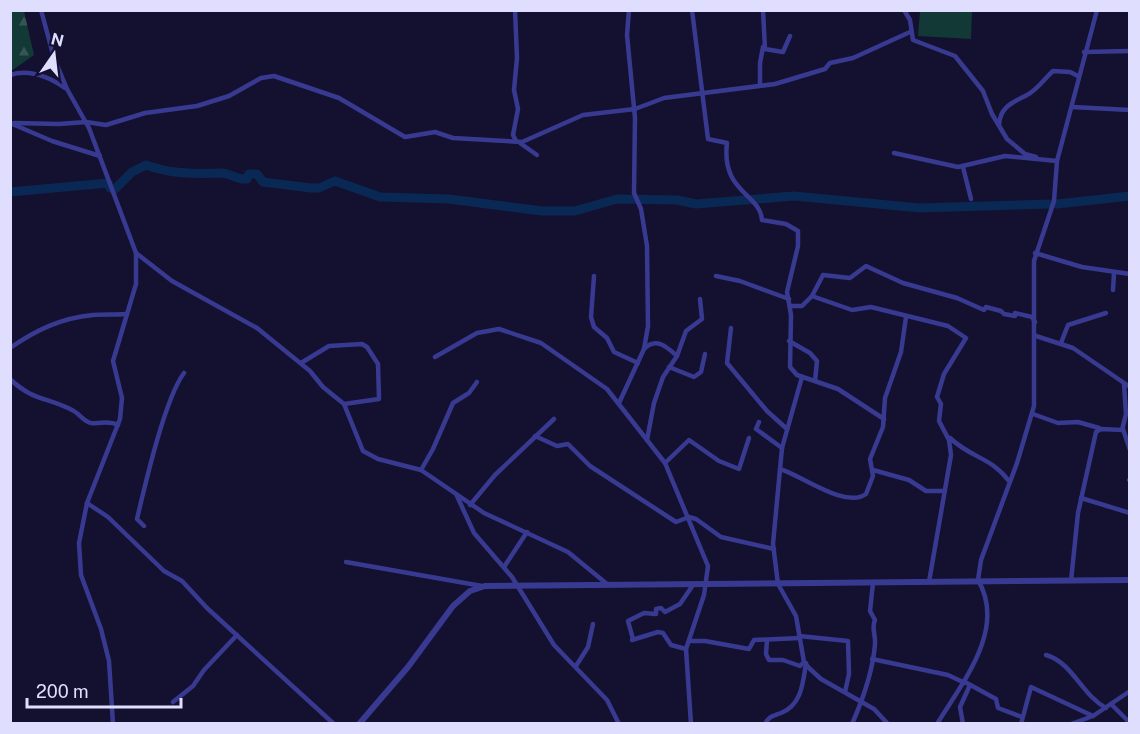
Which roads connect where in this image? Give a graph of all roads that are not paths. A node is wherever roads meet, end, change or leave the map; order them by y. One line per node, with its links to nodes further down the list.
1 (41, 10): 16 (street)
2 (515, 10): 24 (street)
3 (629, 10): 19 (street)
4 (692, 10): 17 (street)
5 (763, 10): 10 (street)
6 (904, 10): 8 (street)
7 (1096, 10): 11 (street)
8 (910, 32): 15 (street); 23 (street)
9 (790, 36): 10 (street)
10 (763, 47): 15 (street)
11 (1084, 51): 12 (street); 14 (street)
12 (1130, 51)
13 (10, 75): 16 (street)
14 (1078, 76): 18 (street); 23 (street)
15 (760, 85): 17 (street)
16 (67, 89): 21 (street)
17 (701, 94): 19 (street); 41 (street)
18 (1072, 107): 20 (street); 29 (street)
19 (635, 109): 24 (street); 52 (street)
20 (1130, 110)
21 (86, 122): 22 (street); 24 (street); 27 (street)
22 (12, 123): 27 (street)
23 (1000, 128): 28 (street)
24 (517, 141): 26 (street)
25 (894, 153): 30 (street)
26 (537, 155)
27 (101, 157): 32 (street)
28 (1036, 157): 29 (street); 30 (street)
29 (1057, 161): 33 (street)
30 (963, 167): 31 (street)
31 (971, 199)
32 (136, 253): 44 (street); 56 (street)
33 (1035, 253): 34 (street); 46 (street)
34 (1114, 273): 35 (street); 38 (street)
35 (1130, 274)
36 (594, 276): 57 (street)
37 (717, 276): 41 (street)
38 (1113, 290)
39 (812, 296): 42 (street); 45 (street); 46 (street)
40 (700, 299): 54 (street)
41 (789, 299): 42 (street)
42 (790, 306): 49 (street)
43 (1106, 313): 50 (street)
44 (126, 314): 51 (street); 72 (street)
45 (906, 317): 70 (street); 77 (street)
46 (1036, 324): 48 (street)
47 (731, 328): 73 (street)
48 (1036, 336): 50 (street); 68 (street)
49 (789, 341): 60 (street); 62 (street)
50 (1060, 343): 64 (street)
51 (10, 348)
52 (644, 349): 54 (street); 57 (street)
53 (705, 354): 58 (street)
54 (677, 356): 58 (street)
55 (435, 357): 66 (street)
56 (301, 363): 67 (street); 67 (street)
57 (638, 363): 66 (street)
58 (669, 367): 79 (street)
59 (184, 373): 96 (street)
60 (802, 377): 62 (street); 73 (street)
61 (10, 379): 72 (street)
62 (814, 381): 70 (street)
63 (477, 382): 83 (street)
64 (1124, 384): 65 (street); 75 (street)
65 (1130, 387)
66 (619, 403): 79 (street)
67 (344, 404): 83 (street)
68 (1033, 414): 74 (street); 86 (street)
69 (554, 419): 76 (street)
70 (884, 419): 85 (street)
71 (759, 422): 80 (street)
72 (118, 425): 91 (street)
73 (787, 429): 80 (street)
74 (1101, 429): 75 (street); 90 (street)
75 (1123, 429): 81 (street)
76 (536, 436): 93 (street); 95 (street)
77 (948, 436): 86 (street); 88 (street)
78 (749, 438): 82 (street)
79 (647, 440): 82 (street)
80 (782, 448): 84 (street)
81 (1130, 450)
82 (665, 463): 95 (street)
83 (421, 470): 89 (street)
84 (780, 470): 85 (street); 98 (street)
85 (873, 470): 87 (street)
86 (1009, 481): 105 (street)
87 (926, 491): 88 (street); 92 (street)
88 (945, 491): 92 (street)
89 (457, 496): 93 (street); 100 (street)
90 (1081, 498): 94 (street); 101 (street)
91 (87, 503): 113 (street); 132 (street)
92 (942, 503): 103 (street)
93 (470, 505): 97 (street)
94 (1130, 513)
95 (690, 518): 98 (street); 110 (street)
96 (144, 526)
97 (527, 532): 100 (street); 106 (street)
98 (774, 549): 107 (street)
99 (346, 562): 111 (street)
100 (504, 567): 108 (street)
101 (1071, 580): 102 (street); 105 (street)
102 (1130, 580)
103 (929, 582): 104 (street); 105 (street)
104 (873, 583): 107 (street); 119 (street)
105 (979, 583): 122 (street)
106 (607, 584): 108 (street); 109 (street)
107 (778, 584): 110 (street); 114 (street)
108 (517, 585): 111 (street); 121 (street)
109 (693, 585): 110 (street); 117 (street)
110 (706, 585): 116 (street)
111 (485, 586): 134 (street)
112 (593, 624): 121 (street)
113 (237, 635): 126 (street); 133 (street)
114 (800, 637): 115 (street); 120 (street); 124 (street)
115 (767, 640): 116 (street); 120 (street)
116 (689, 641): 117 (street)
117 (686, 649): 136 (street)
118 (1046, 655): 128 (street)
119 (872, 659): 122 (street); 125 (street)
120 (805, 662): 124 (street); 137 (street)
121 (576, 666): 135 (street)
122 (967, 683): 129 (street); 131 (street); 140 (street)
123 (1130, 691): 127 (street)
124 (845, 692): 125 (street)
125 (862, 701): 138 (street); 139 (street)
126 (173, 702)
127 (1111, 704): 128 (street); 143 (street)
128 (1106, 708): 130 (street)
129 (1022, 717): 130 (street); 141 (street)
130 (1091, 719): 142 (street)
131 (939, 722)
132 (113, 723)
133 (334, 723)
134 (359, 723)
135 (619, 723)
136 (691, 723)
137 (765, 723)
138 (852, 723)
139 (888, 723)
140 (963, 723)
141 (1021, 723)
142 (1071, 723)
143 (1130, 723)

